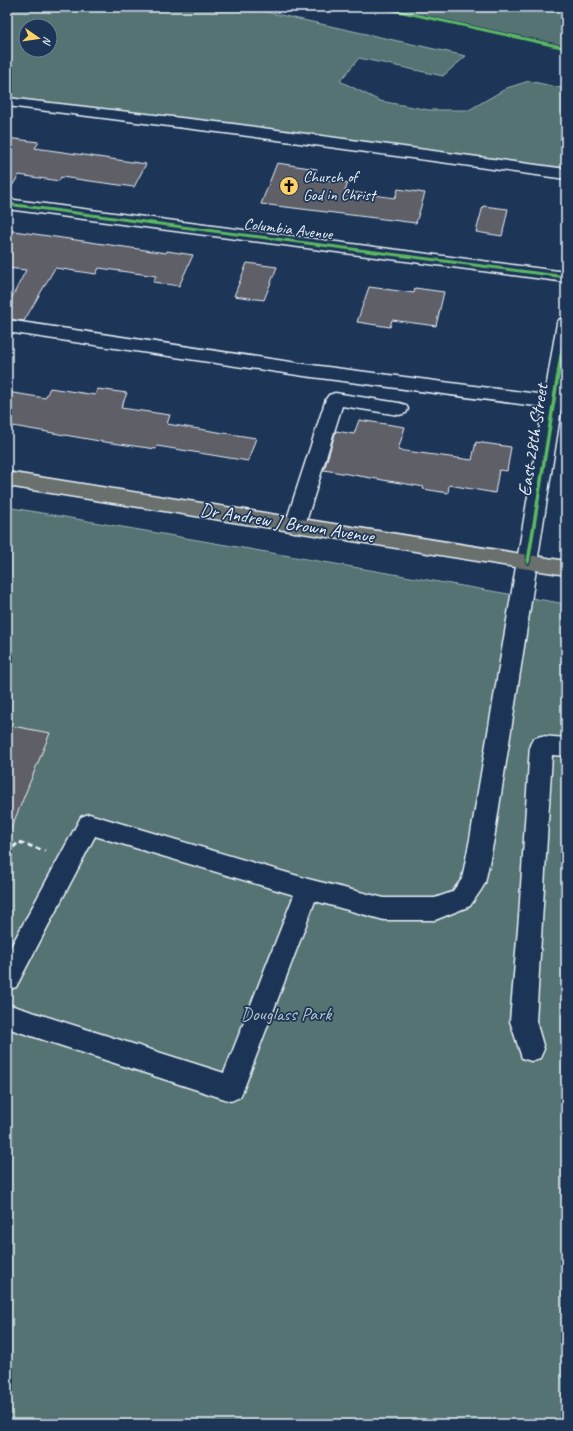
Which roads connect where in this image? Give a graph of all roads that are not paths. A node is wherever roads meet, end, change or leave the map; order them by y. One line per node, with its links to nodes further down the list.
1 (7, 102): 2 (street)
2 (566, 174)
3 (7, 204): 4 (street, Columbia Avenue)
4 (566, 277)
5 (566, 323): 7 (street, East 28th Street)
6 (7, 326): 7 (street)
7 (560, 403): 11 (street, East 28th Street)
8 (399, 409): 10 (street)
9 (7, 479): 10 (main road, Dr Andrew J Brown Avenue)
10 (295, 525): 11 (main road, Dr Andrew J Brown Avenue)
11 (528, 562): 12 (main road, Dr Andrew J Brown Avenue); 14 (street, East 28th Street)
12 (566, 568)
13 (566, 747): 17 (street)
14 (308, 889): 15 (street, East 28th Street); 16 (street)
15 (7, 979)
16 (7, 1016)
17 (531, 1049)

